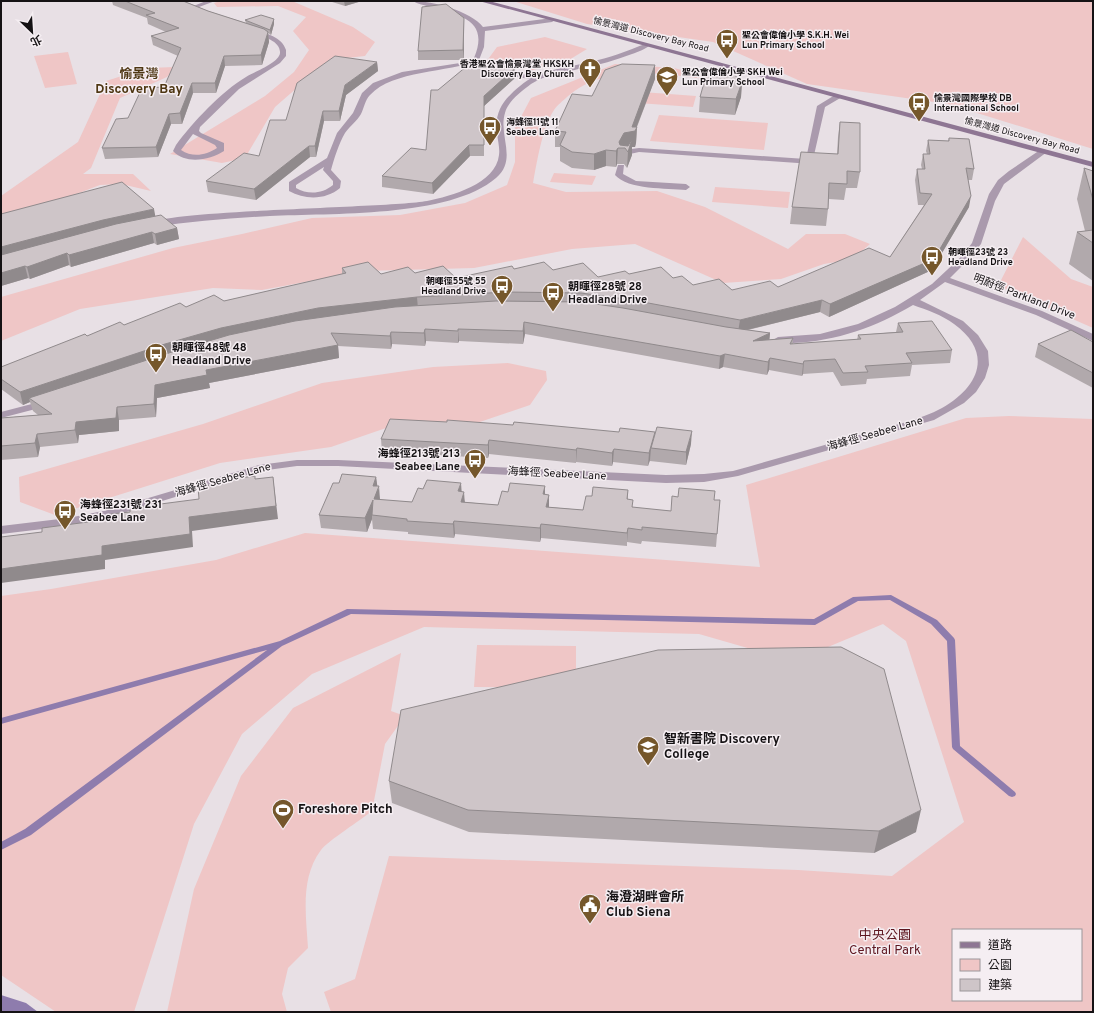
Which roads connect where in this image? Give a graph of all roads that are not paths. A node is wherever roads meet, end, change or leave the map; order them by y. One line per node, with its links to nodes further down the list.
1 (212, 1): 4 (street)
2 (416, 1): 7 (street)
3 (482, 1): 5 (street, 愉景灣道 Discovery Bay Road)
4 (200, 14)
5 (552, 20): 7 (street); 8 (street, 愉景灣道 Discovery Bay Road)
6 (245, 29): 14 (street)
7 (481, 30): 9 (street)
8 (647, 45): 12 (street); 13 (street, 愉景灣道 Discovery Bay Road)
9 (462, 65): 10 (street); 16 (street)
10 (477, 68)
11 (492, 70): 12 (street)
12 (536, 78): 19 (street)
13 (838, 97): 15 (street, 愉景灣道 Discovery Bay Road); 18 (street)
14 (196, 127): 14 (street)
15 (1043, 152): 17 (street, 愉景灣道 Discovery Bay Road); 20 (street)
16 (329, 162): 16 (street)
17 (1093, 166)
18 (686, 187)
19 (143, 225)
20 (945, 280): 21 (street); 22 (street, 明蔚徑 Parkland Drive)
21 (911, 300): 23 (street); 26 (street, 海蜂徑 Seabee Lane)
22 (1093, 338)
23 (765, 340)
24 (59, 400): 25 (street)
25 (1, 415)
26 (1, 530)

